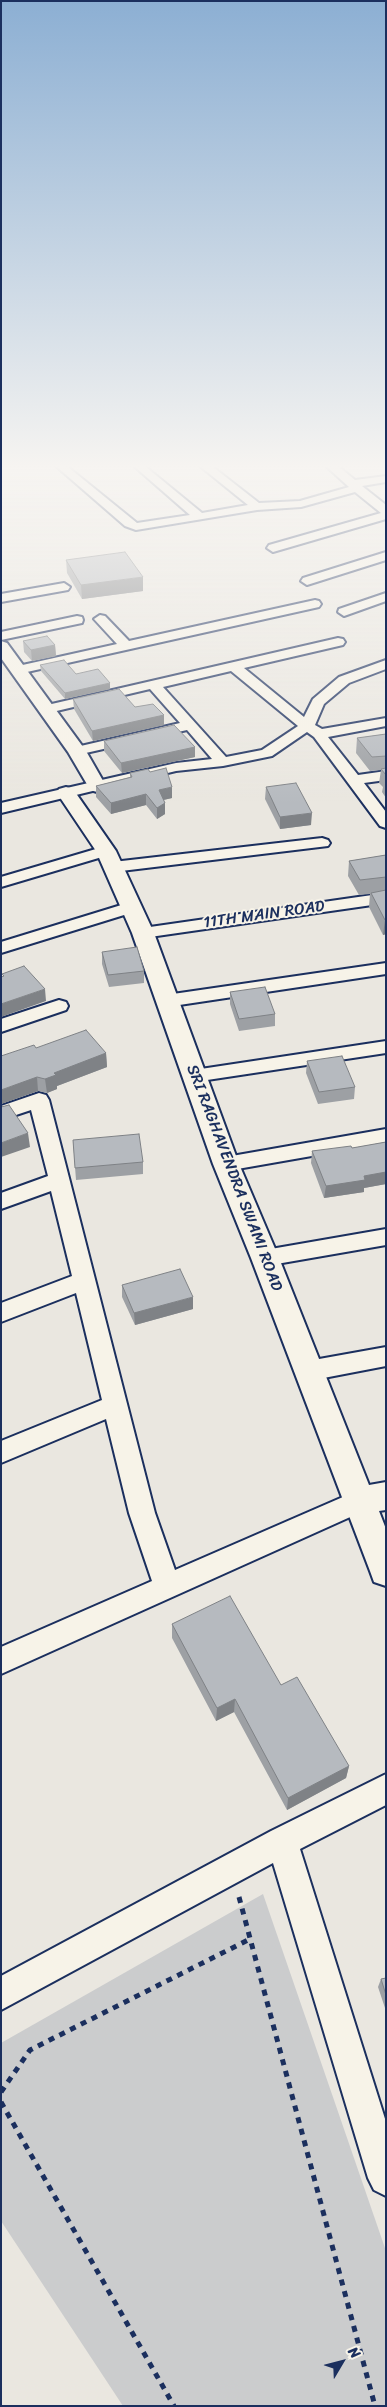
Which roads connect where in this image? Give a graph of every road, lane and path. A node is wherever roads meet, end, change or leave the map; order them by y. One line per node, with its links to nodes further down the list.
1 (64, 587): 3 (street)
2 (386, 597): 5 (street)
3 (1, 598)
4 (315, 604): 11 (street)
5 (344, 612)
6 (100, 619): 11 (street)
7 (77, 620): 8 (street)
8 (1, 636)
9 (338, 642): 13 (street)
10 (1, 646): 14 (street)
11 (126, 646): 14 (street)
12 (386, 664): 16 (street)
13 (233, 666): 17 (street); 21 (street)
14 (18, 670): 18 (street)
15 (386, 673): 16 (street)
16 (344, 680): 21 (street)
17 (154, 685): 18 (street); 20 (street)
18 (48, 709): 22 (street)
19 (386, 722): 21 (street)
20 (190, 725): 22 (street); 23 (street)
21 (313, 730): 23 (street); 25 (street)
22 (77, 751): 26 (street)
23 (224, 762): 26 (street)
24 (386, 775): 25 (street)
25 (355, 780): 29 (street)
26 (97, 786): 27 (street)
27 (66, 793): 28 (street); 31 (street, SRI RAGHAVENDRA SWAMI ROAD)
28 (1, 808)
29 (386, 823)
30 (322, 843): 31 (street)
31 (110, 859): 32 (street); 34 (street, SRI RAGHAVENDRA SWAMI ROAD)
32 (1, 882)
33 (386, 898): 35 (street, 11TH MAIN ROAD)
34 (131, 907): 35 (street, SRI RAGHAVENDRA SWAMI ROAD); 36 (street)
35 (143, 933): 38 (street, SRI RAGHAVENDRA SWAMI ROAD)
36 (1, 948)
37 (386, 968): 38 (street)
38 (166, 1001): 42 (street, SRI RAGHAVENDRA SWAMI ROAD)
39 (58, 1006): 40 (street)
40 (1, 1026)
41 (386, 1047): 42 (street)
42 (194, 1076): 45 (street, SRI RAGHAVENDRA SWAMI ROAD)
43 (1, 1113): 46 (street)
44 (386, 1136): 45 (street)
45 (226, 1164): 49 (street, SRI RAGHAVENDRA SWAMI ROAD)
46 (60, 1180): 47 (street); 50 (street)
47 (1, 1201)
48 (386, 1237): 49 (street)
49 (265, 1258): 53 (street, SRI RAGHAVENDRA SWAMI ROAD)
50 (84, 1281): 51 (street); 54 (street)
51 (1, 1313)
52 (386, 1356): 53 (street)
53 (308, 1371): 56 (street, SRI RAGHAVENDRA SWAMI ROAD)
54 (115, 1405): 55 (street); 58 (street)
55 (1, 1452)
56 (372, 1498): 57 (street, SRI RAGHAVENDRA SWAMI ROAD); 58 (street)
57 (386, 1571)
58 (167, 1586): 59 (street)
59 (1, 1661)
60 (386, 1789): 61 (street)
61 (282, 1842): 62 (street); 67 (street)
62 (231, 1870): 63 (path); 64 (street)
63 (250, 1939): 65 (path); 69 (path)
64 (1, 1994)
65 (1, 2092)
66 (1, 2102): 68 (path)
67 (386, 2178)
68 (174, 2406)
69 (374, 2406)

